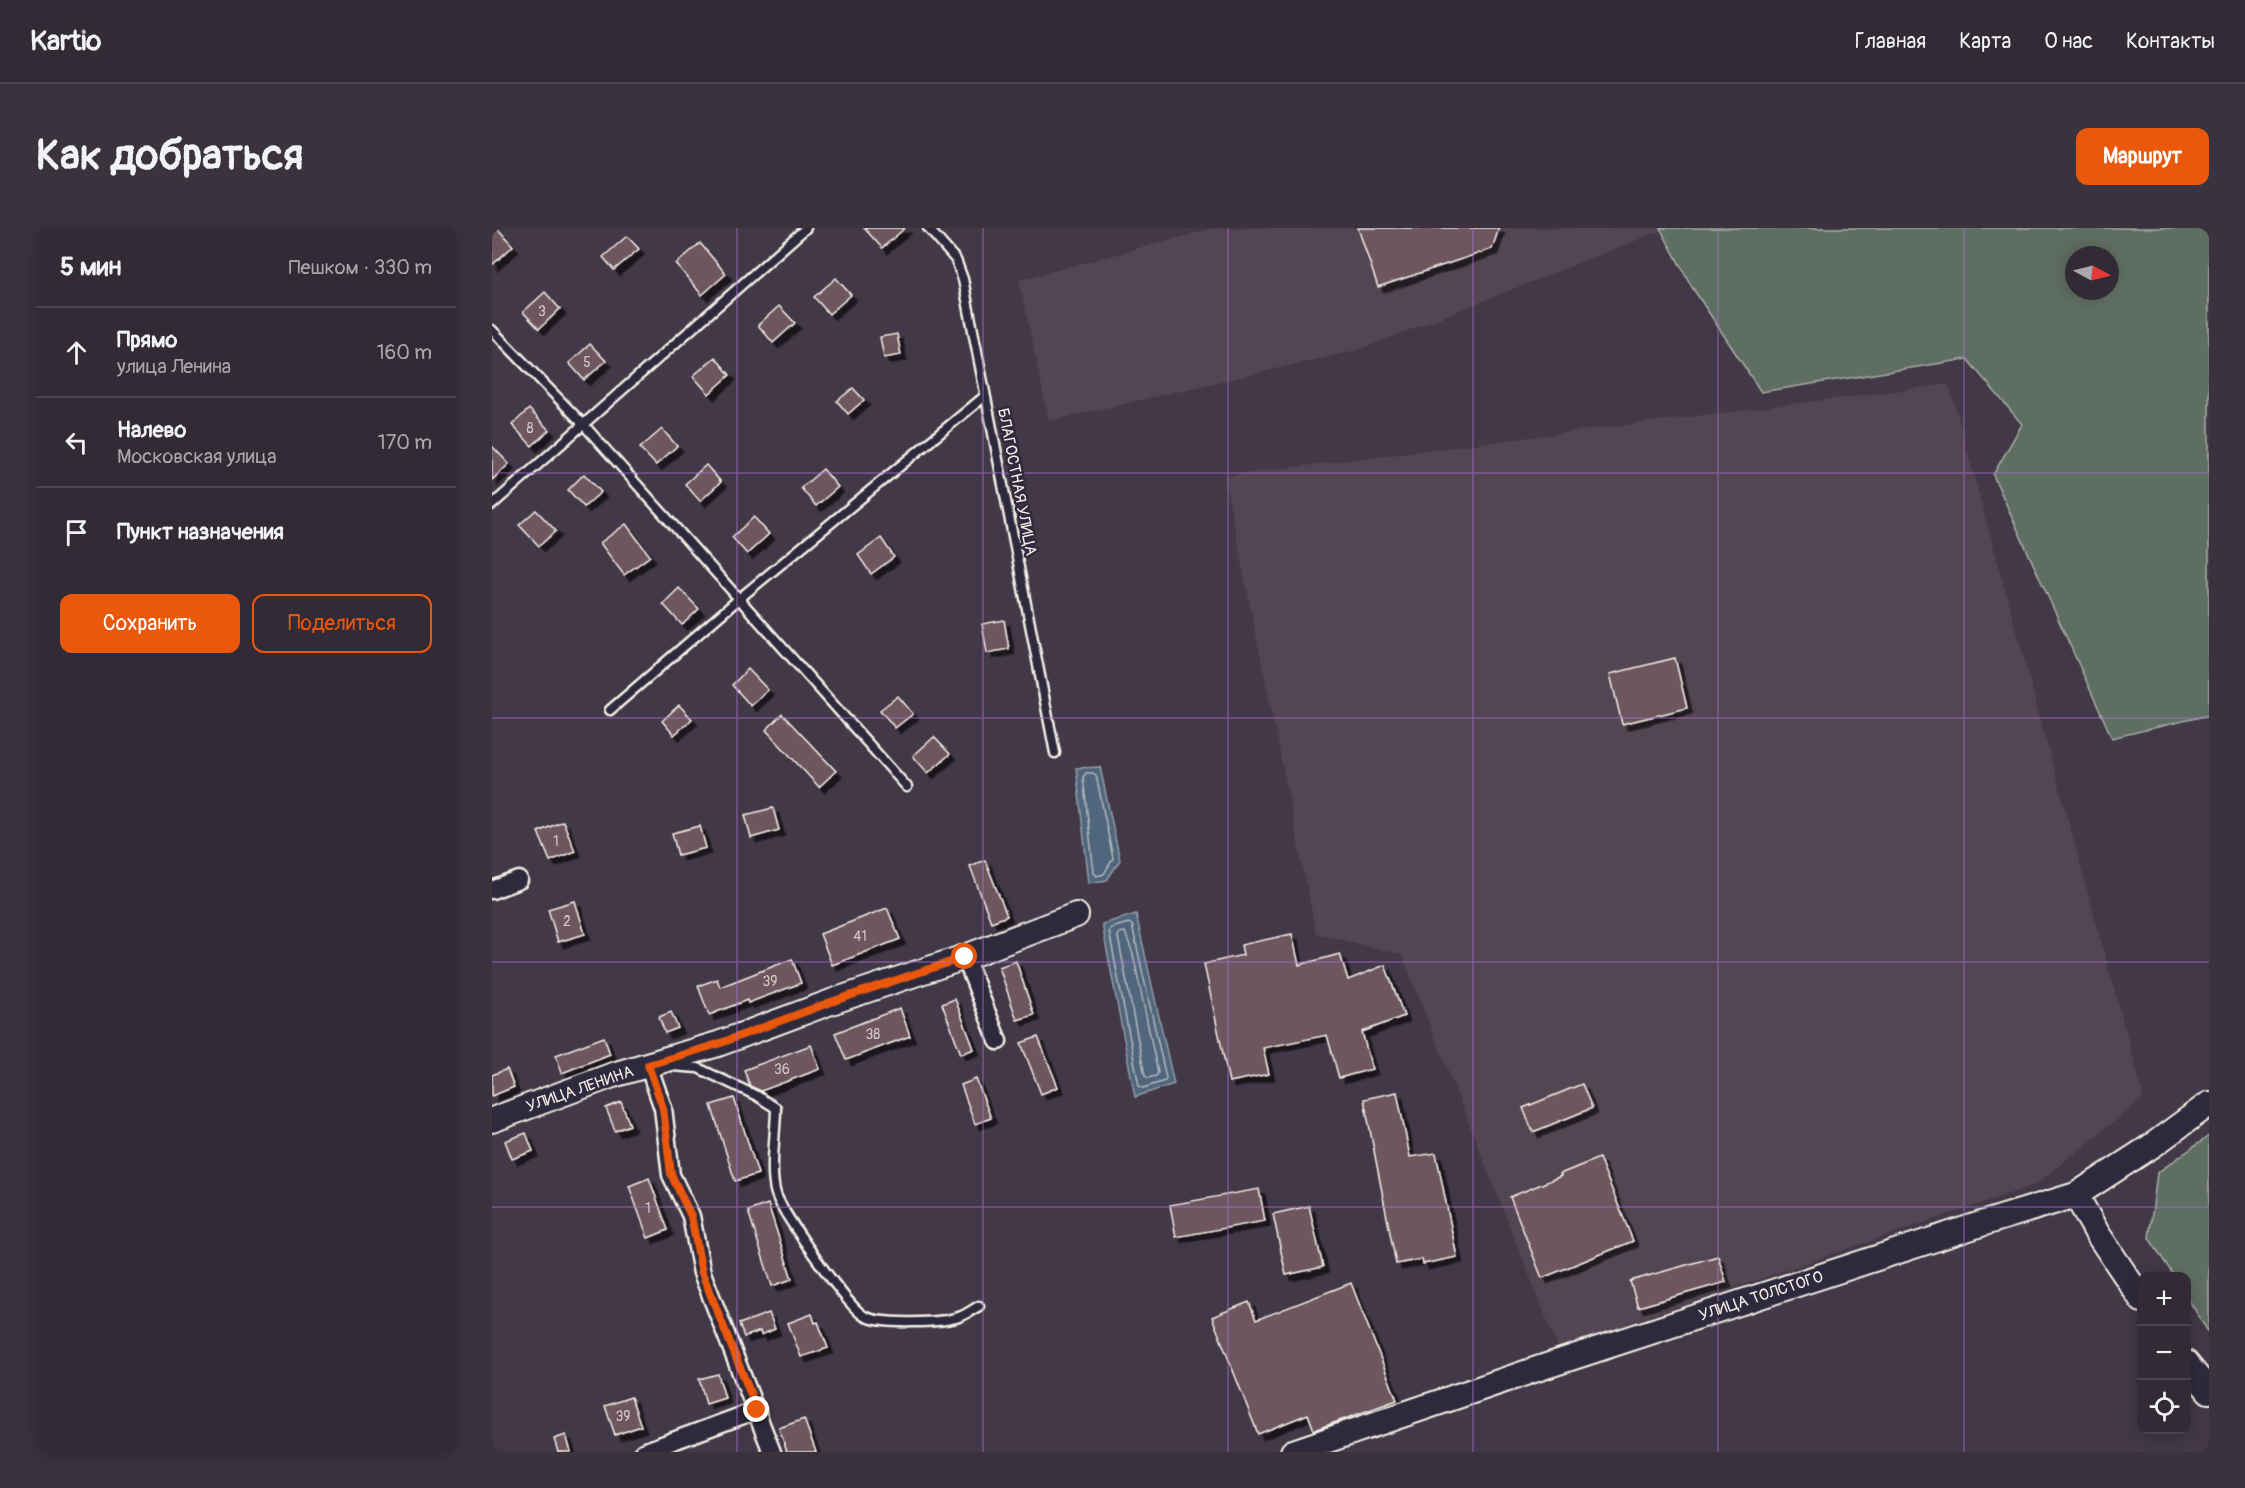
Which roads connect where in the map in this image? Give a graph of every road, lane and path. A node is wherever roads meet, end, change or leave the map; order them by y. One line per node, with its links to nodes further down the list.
1 (806, 228): 5 (lane)
2 (928, 228): 4 (lane, БЛАГОСТНАЯ УЛИЦА)
3 (492, 330): 5 (lane)
4 (985, 396): 7 (lane); 9 (lane, БЛАГОСТНАЯ УЛИЦА)
5 (583, 424): 6 (lane); 7 (lane)
6 (492, 505)
7 (740, 598): 8 (lane); 10 (lane)
8 (610, 710)
9 (1055, 753)
10 (907, 787)
11 (519, 880): 12 (street)
12 (492, 891)
13 (1076, 915): 14 (street, УЛИЦА ЛЕНИНА)
14 (965, 957): 15 (street); 16 (street, УЛИЦА ЛЕНИНА)
15 (998, 1041)
16 (648, 1065): 18 (street, УЛИЦА ЛЕНИНА); 21 (lane); 24 (street)
17 (2209, 1104): 19 (street, УЛИЦА ТОЛСТОГО)
18 (492, 1120)
19 (2076, 1196): 20 (street); 27 (street, УЛИЦА ТОЛСТОГО)
20 (2137, 1293)
21 (979, 1306)
22 (2191, 1368): 23 (street)
23 (2209, 1391)
24 (757, 1410): 25 (street); 26 (street)
25 (643, 1452)
26 (772, 1452)
27 (1293, 1452)

